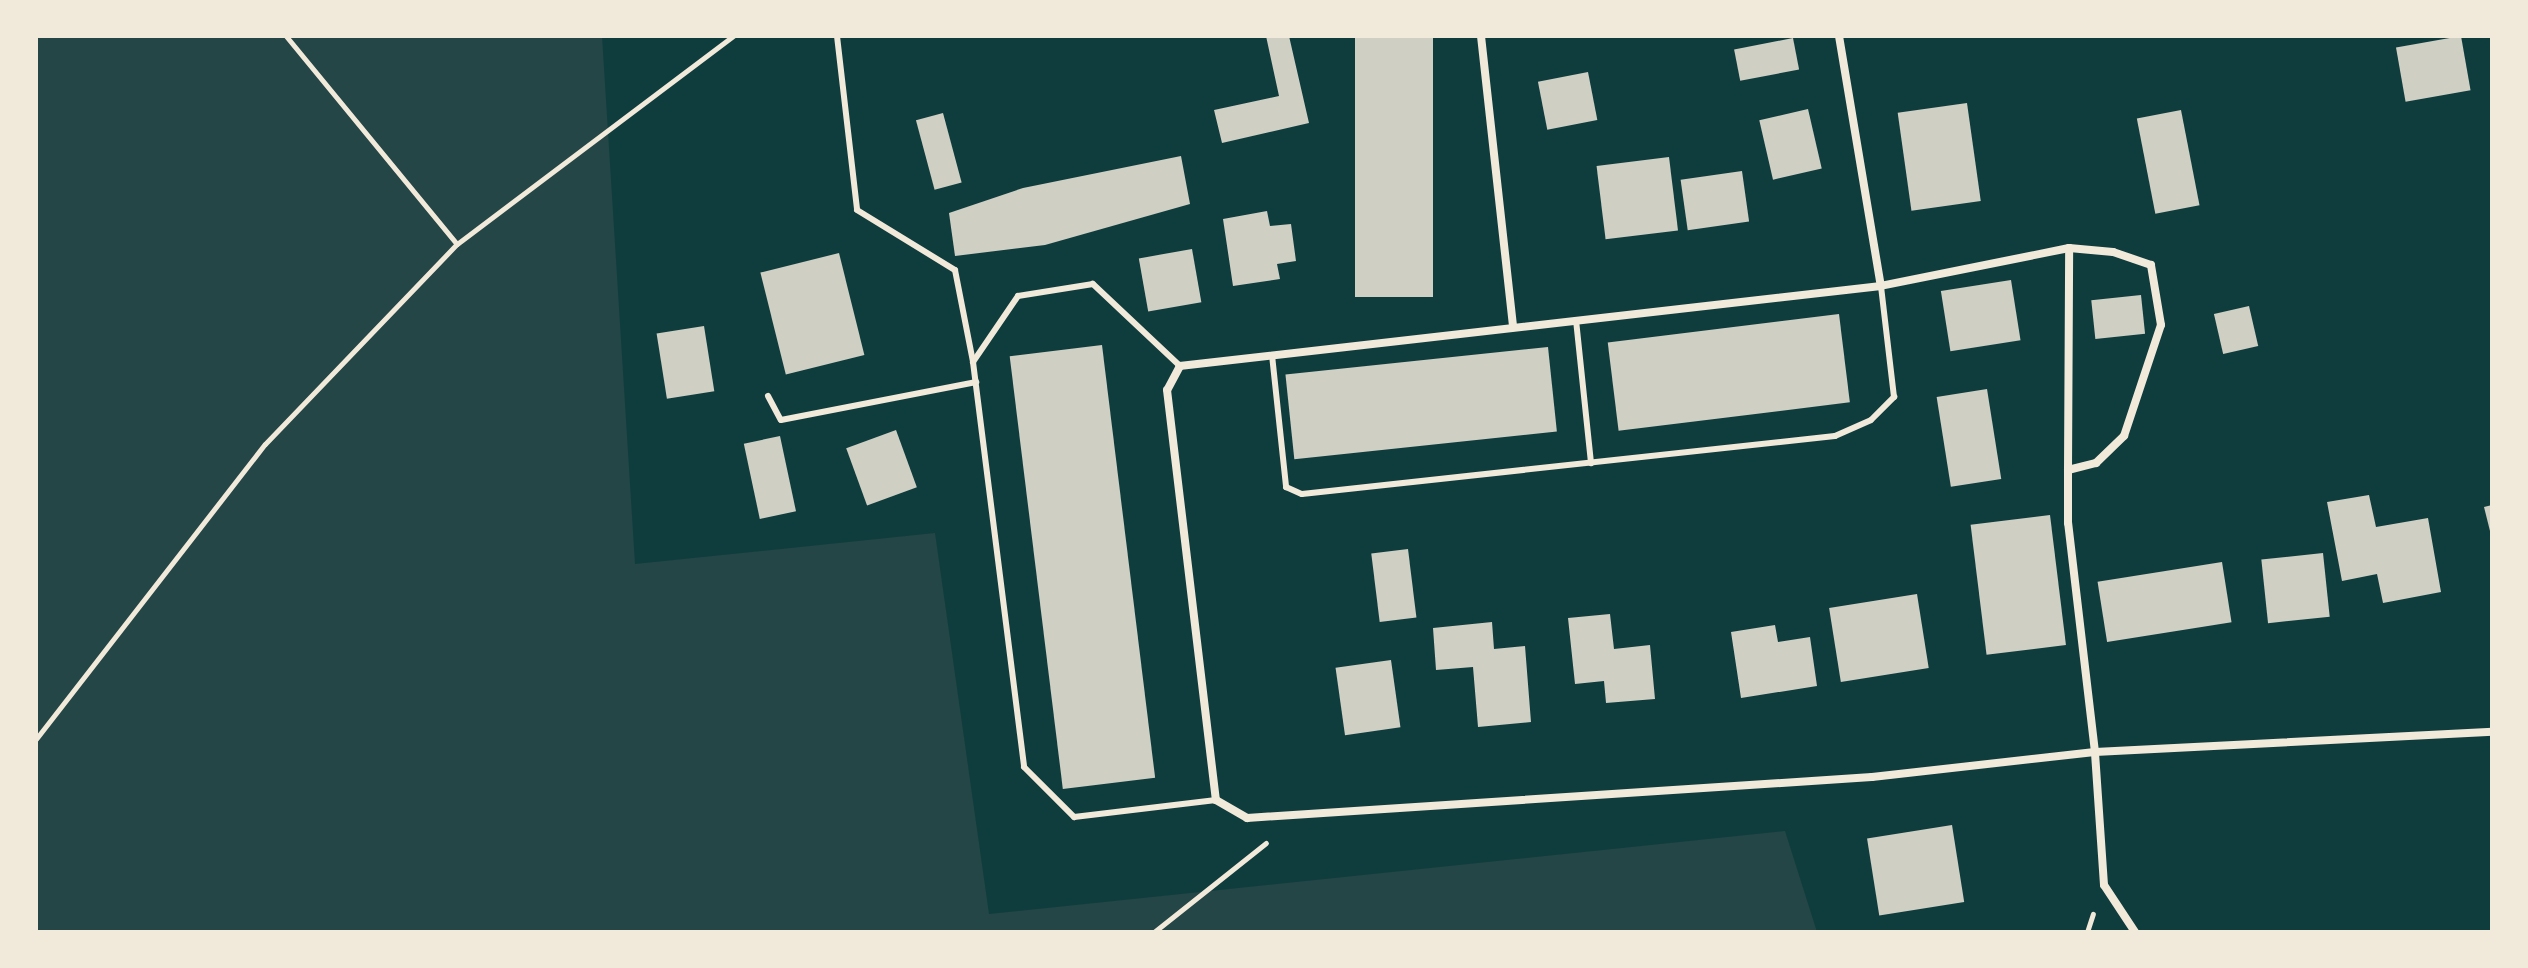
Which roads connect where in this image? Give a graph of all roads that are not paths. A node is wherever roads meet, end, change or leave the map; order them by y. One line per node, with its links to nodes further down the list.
1 (837, 36): 9 (lane)
2 (1481, 36): 7 (street)
3 (1839, 36): 5 (street)
4 (2069, 248): 5 (street); 14 (street); 14 (street)
5 (1881, 286): 6 (street); 13 (lane)
6 (1576, 320): 7 (street); 13 (lane)
7 (1513, 327): 8 (street)
8 (1272, 355): 10 (street); 13 (lane)
9 (973, 362): 10 (lane); 11 (lane)
10 (1180, 366): 17 (street)
11 (976, 382): 12 (lane); 17 (lane)
12 (768, 396)
13 (1591, 463)
14 (2068, 470): 16 (street)
15 (2492, 732): 16 (street)
16 (2095, 752): 17 (street); 18 (street)
17 (1216, 800)
18 (2135, 932)

